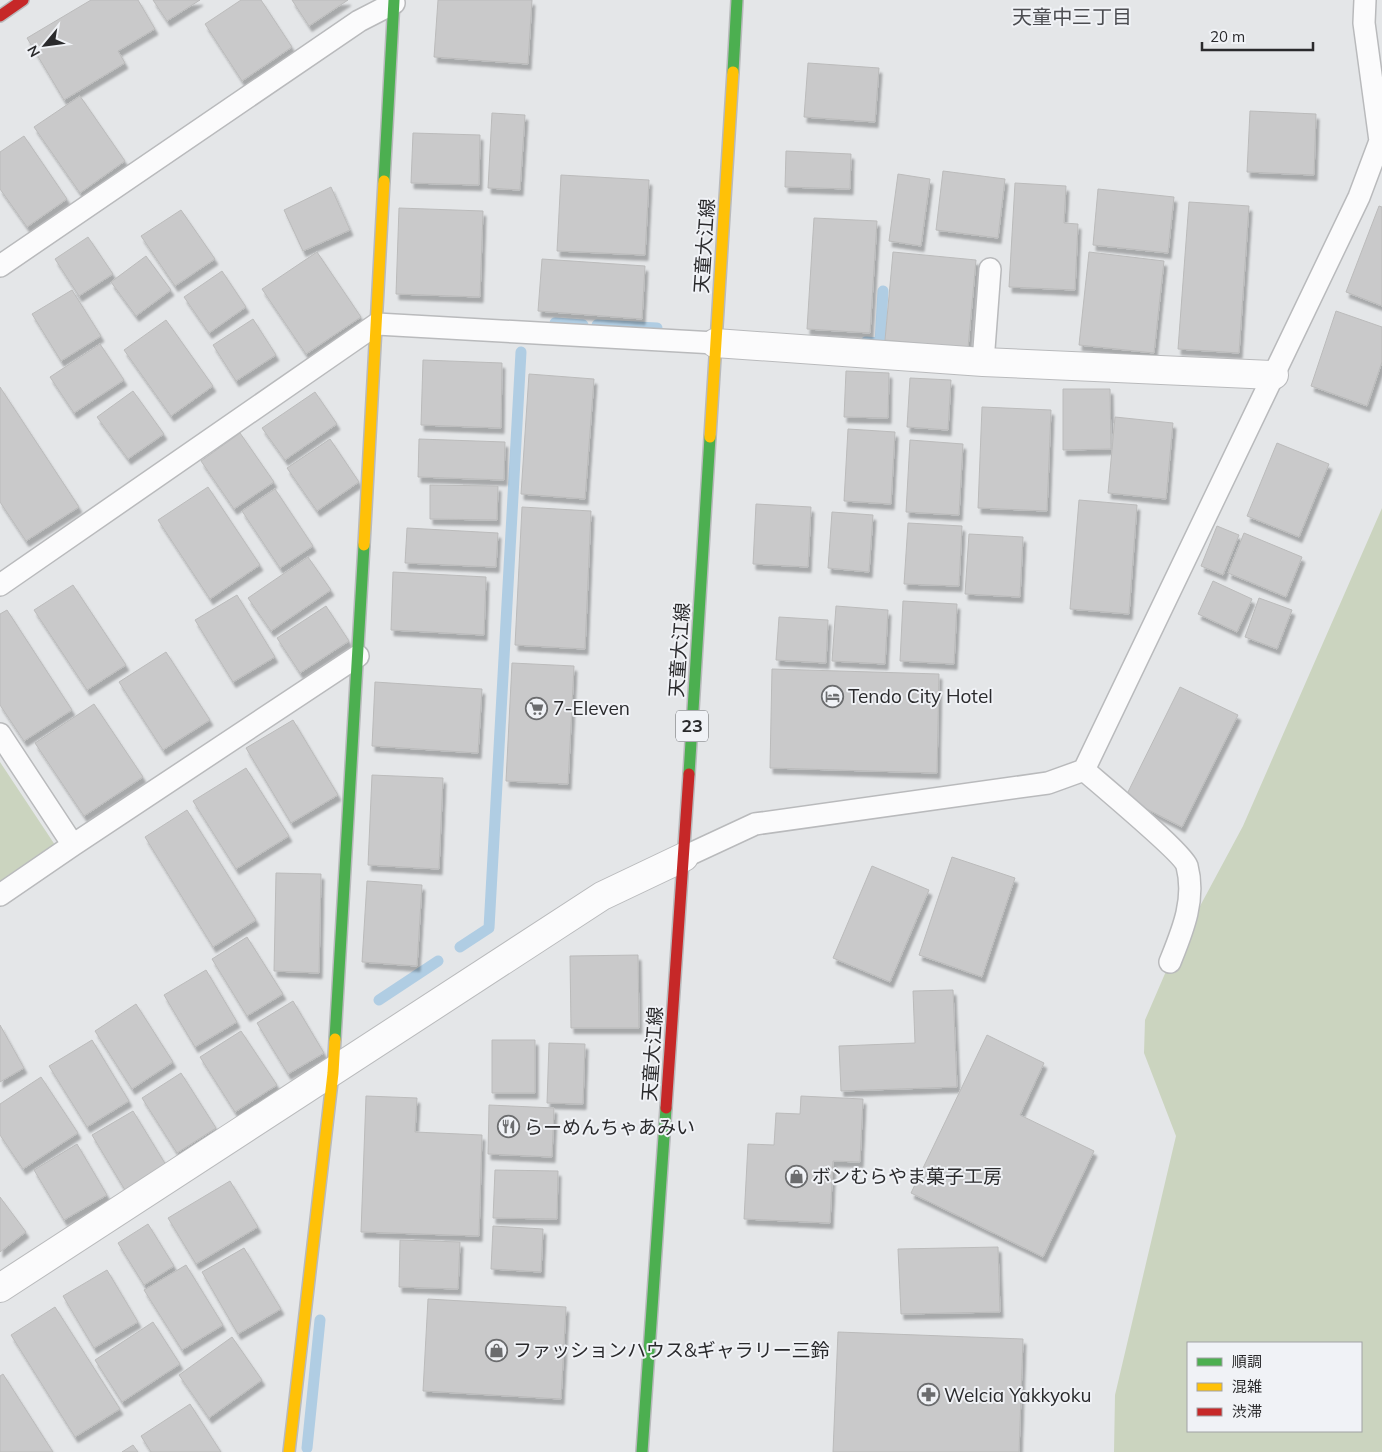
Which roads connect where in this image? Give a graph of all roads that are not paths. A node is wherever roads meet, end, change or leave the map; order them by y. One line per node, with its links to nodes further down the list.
1 (23, 0): 5 (street)
2 (737, 0): 10 (street, 天童大江線 / 23)
3 (1365, 0): 6 (lane)
4 (394, 1): 7 (lane); 9 (street)
5 (0, 16)
6 (1381, 139): 12 (lane)
7 (0, 266)
8 (990, 269): 11 (lane)
9 (377, 324): 10 (lane); 13 (lane); 14 (street)
10 (715, 343): 11 (street); 18 (street, 天童大江線 / 23)
11 (983, 362): 12 (street)
12 (1274, 375): 16 (lane)
13 (0, 586)
14 (358, 656): 17 (lane); 21 (street)
15 (0, 734): 17 (lane)
16 (1084, 770): 18 (lane); 20 (lane)
17 (73, 845): 19 (lane)
18 (684, 857): 21 (street); 24 (street, 天童大江線 / 23)
19 (0, 896)
20 (1170, 962)
21 (333, 1073): 22 (street); 23 (street)
22 (0, 1288)
23 (289, 1452)
24 (642, 1452)

